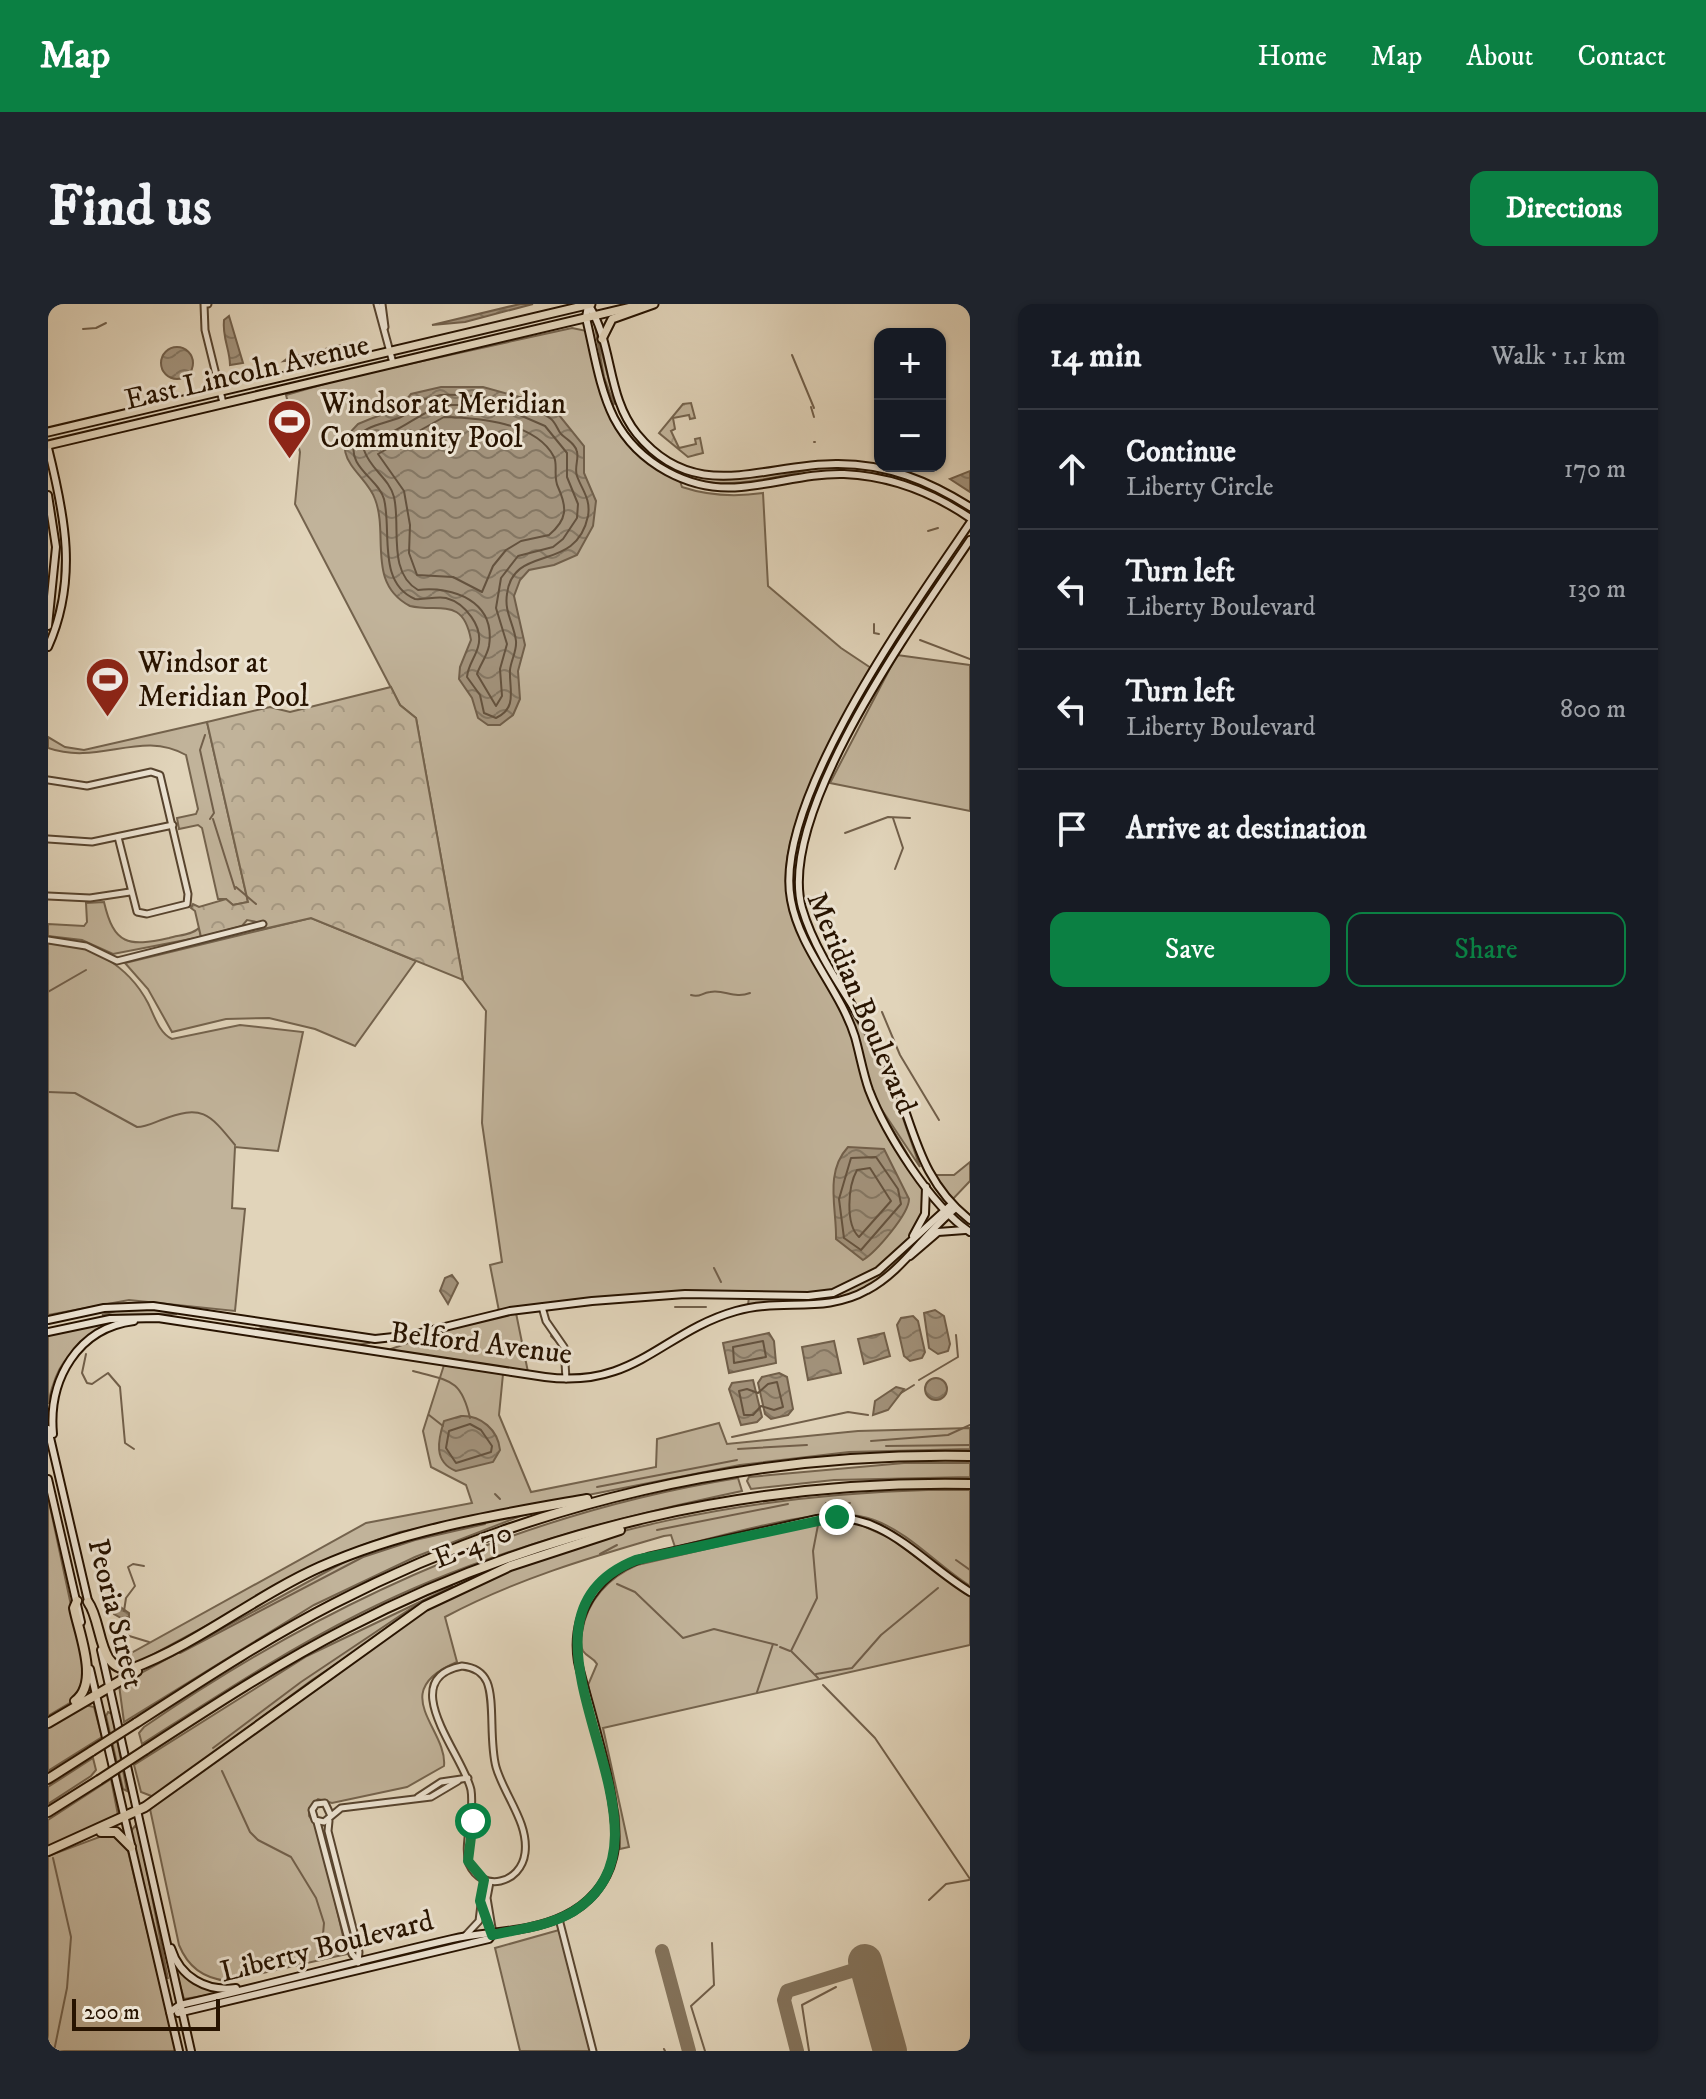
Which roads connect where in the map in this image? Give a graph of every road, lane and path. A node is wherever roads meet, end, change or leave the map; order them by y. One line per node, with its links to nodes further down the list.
1 (206, 304): 11 (street)
2 (379, 304): 9 (street)
3 (589, 304): 6 (main road); 7 (main road); 9 (main road, East Lincoln Avenue)
4 (644, 304): 6 (main road, East Lincoln Avenue)
5 (654, 304): 8 (main road)
6 (596, 315): 7 (main road, East Lincoln Avenue); 8 (main road)
7 (586, 318): 10 (main road, East Lincoln Avenue); 17 (main road)
8 (602, 339): 16 (main road)
9 (390, 352): 10 (street); 11 (main road, East Lincoln Avenue)
10 (393, 363): 12 (main road, East Lincoln Avenue)
11 (220, 392): 12 (street); 13 (main road, East Lincoln Avenue)
12 (223, 403): 14 (main road, East Lincoln Avenue)
13 (48, 432)
14 (48, 447): 20 (main road)
15 (48, 495): 19 (main road)
16 (970, 507)
17 (970, 520): 31 (main road, Meridian Boulevard)
18 (970, 540): 32 (main road, Meridian Boulevard)
19 (51, 575): 20 (street); 21 (main road)
20 (66, 577): 22 (main road)
21 (48, 626)
22 (48, 647)
23 (48, 780): 24 (street)
24 (173, 825): 25 (street); 27 (street)
25 (118, 837): 26 (street); 27 (street)
26 (48, 839)
27 (130, 892): 28 (street)
28 (48, 896)
29 (263, 924): 30 (street)
30 (48, 940)
31 (926, 1185): 33 (main road, Meridian Boulevard); 36 (main road)
32 (954, 1206): 33 (main road, Belford Avenue); 34 (main road, Meridian Boulevard)
33 (947, 1212): 35 (main road, Meridian Boulevard); 36 (main road, Belford Avenue); 37 (main road, Belford Avenue)
34 (970, 1220)
35 (968, 1231): 37 (main road)
36 (909, 1243): 38 (main road, Belford Avenue)
37 (907, 1258): 42 (main road, Belford Avenue)
38 (542, 1307): 40 (main road, Belford Avenue); 42 (street)
39 (145, 1318): 41 (main road, Belford Avenue); 42 (main road, Belford Avenue); 45 (main road)
40 (48, 1320)
41 (48, 1332)
42 (566, 1379)
43 (48, 1429): 45 (main road, Peoria Street)
44 (970, 1456): 48 (highway, E-470)
45 (56, 1465): 52 (main road, Peoria Street)
46 (48, 1479): 51 (main road, Peoria Street)
47 (970, 1484): 49 (highway, E-470)
48 (623, 1494): 53 (highway); 58 (highway, E-470, bridge)
49 (637, 1520): 63 (highway); 64 (highway, E-470, bridge)
50 (970, 1592): 73 (main road, Liberty Boulevard)
51 (77, 1601): 55 (main road, Peoria Street); 56 (highway)
52 (88, 1602): 53 (highway); 54 (main road, Peoria Street)
53 (179, 1646): 54 (highway)
54 (111, 1685): 55 (highway); 63 (main road, Peoria Street)
55 (95, 1695): 56 (highway); 66 (main road, Peoria Street)
56 (48, 1723)
57 (468, 1778): 59 (street); 71 (street); 71 (street)
58 (48, 1779)
59 (458, 1781): 60 (street); 60 (street)
60 (418, 1797): 62 (street)
61 (329, 1805): 62 (street); 65 (street); 67 (street)
62 (341, 1808): 65 (street)
63 (139, 1810): 66 (highway); 74 (main road, Peoria Street)
64 (48, 1812)
65 (330, 1817): 67 (street); 77 (street)
66 (124, 1818): 68 (highway); 69 (main road, Peoria Street)
67 (317, 1821): 77 (street)
68 (81, 1837): 69 (highway); 70 (highway)
69 (131, 1847): 81 (main road, Peoria Street)
70 (48, 1851)
71 (487, 1881): 72 (street); 75 (street)
72 (481, 1906): 75 (street); 76 (street)
73 (559, 1919): 75 (main road, Liberty Boulevard); 84 (street)
74 (163, 1931): 79 (main road); 80 (main road)
75 (492, 1935): 76 (main road, Liberty Boulevard); 78 (main road, Liberty Boulevard)
76 (463, 1937): 77 (main road, Liberty Boulevard)
77 (358, 1961): 78 (street); 79 (main road, Liberty Boulevard)
78 (359, 1972): 80 (main road, Liberty Boulevard)
79 (251, 1986): 80 (main road, Liberty Boulevard)
80 (181, 2009): 81 (main road, Liberty Boulevard); 83 (main road)
81 (170, 2012): 82 (main road, Peoria Street)
82 (179, 2051)
83 (191, 2051)
84 (593, 2051)

